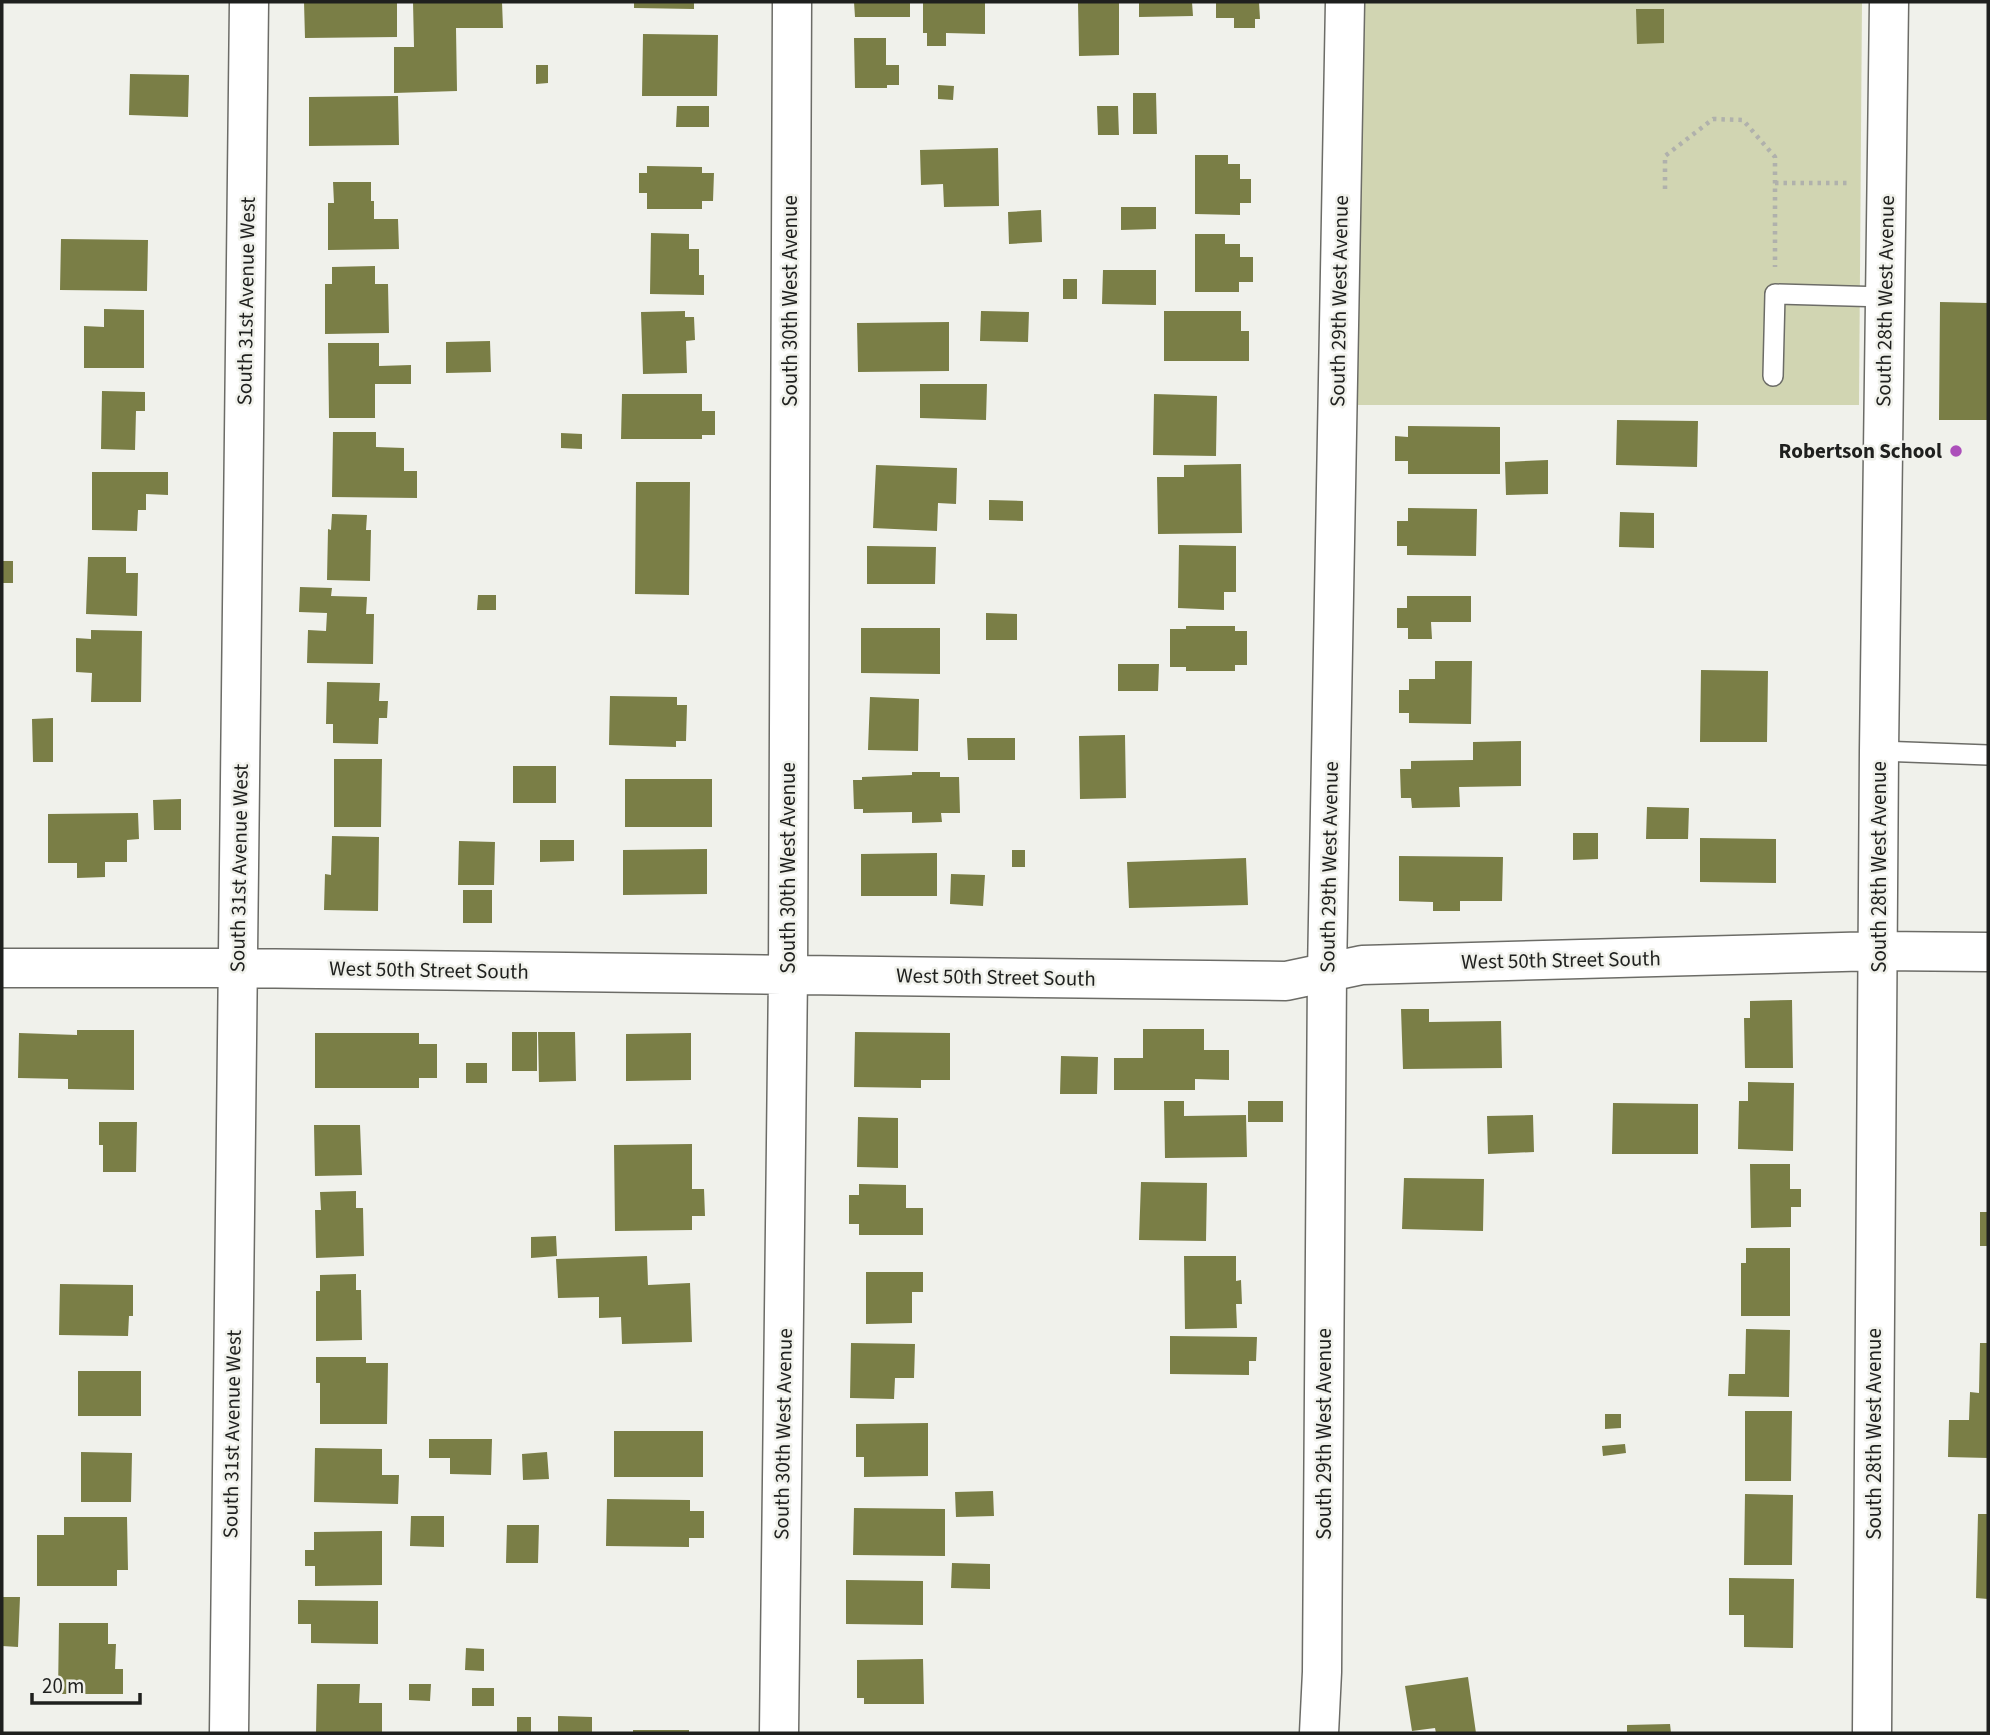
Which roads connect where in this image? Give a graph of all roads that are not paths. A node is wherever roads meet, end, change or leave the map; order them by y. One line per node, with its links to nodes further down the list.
1 (250, 2): 12 (street, South 31st Avenue West)
2 (792, 2): 14 (street, South 30th West Avenue)
3 (1345, 2): 13 (street, South 29th West Avenue)
4 (1889, 2): 5 (street, South 28th West Avenue)
5 (1885, 297): 6 (lane); 7 (street, South 28th West Avenue)
6 (1773, 376)
7 (1879, 751): 8 (lane); 9 (street, South 28th West Avenue)
8 (1988, 755)
9 (1878, 951): 10 (street, West 50th Street South); 13 (street, West 50th Street South); 18 (street, South 28th West Avenue)
10 (1988, 952)
11 (2, 968): 12 (street, West 50th Street South)
12 (238, 968): 14 (street, West 50th Street South); 15 (street, South 31st Avenue West)
13 (1327, 973): 14 (street, West 50th Street South); 17 (street, South 29th West Avenue)
14 (788, 974): 16 (street, South 30th West Avenue)
15 (229, 1733)
16 (779, 1733)
17 (1319, 1733)
18 (1872, 1733)

